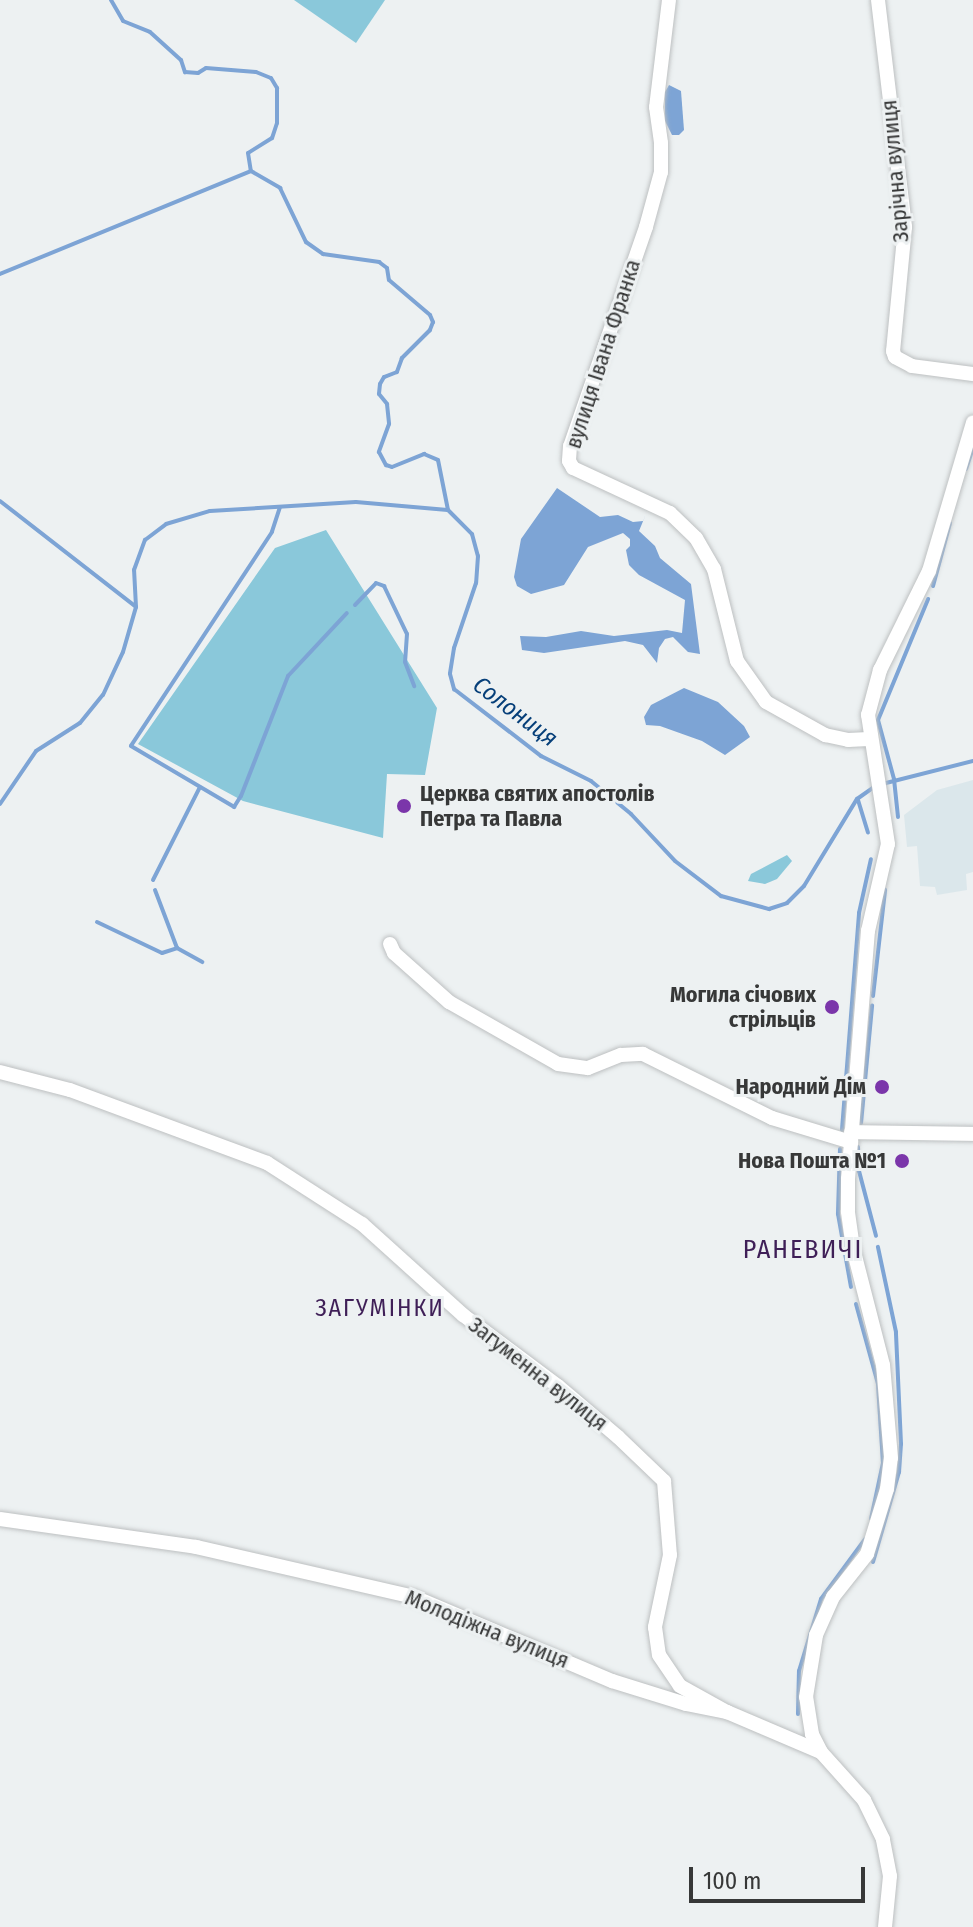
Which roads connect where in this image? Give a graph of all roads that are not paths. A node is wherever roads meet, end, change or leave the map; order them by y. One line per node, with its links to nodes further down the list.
1 (669, 0): 5 (street, вулиця Івана Франка)
2 (878, 0): 3 (street, Зарічна вулиця)
3 (973, 374)
4 (973, 422): 5 (street)
5 (869, 739): 9 (street)
6 (390, 944): 9 (street)
7 (0, 1072): 11 (street, Загуменна вулиця)
8 (973, 1134): 9 (street)
9 (851, 1137): 12 (street)
10 (0, 1519): 11 (street, Молодіжна вулиця)
11 (727, 1712): 12 (street, Молодіжна вулиця)
12 (821, 1752): 13 (street)
13 (885, 1927)

